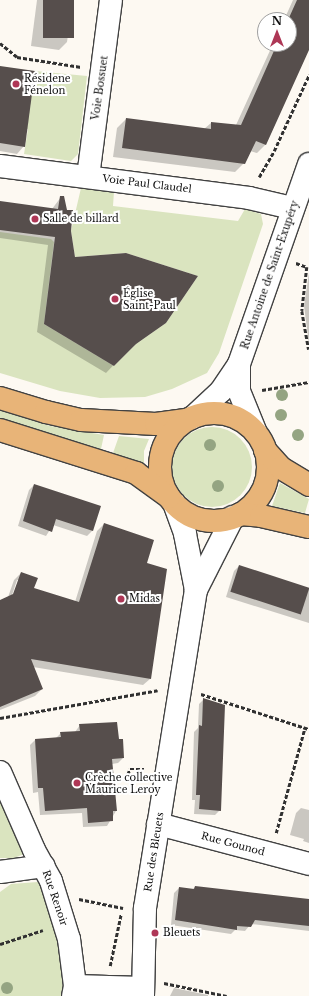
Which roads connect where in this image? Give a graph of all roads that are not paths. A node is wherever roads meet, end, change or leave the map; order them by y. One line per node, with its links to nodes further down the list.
1 (111, 0): 4 (street, Voie Bossuet)
2 (309, 164): 5 (street, Rue Antoine de Saint-Exupéry)
3 (0, 166): 4 (street, Voie Paul Claudel)
4 (88, 177): 5 (street, Voie Paul Claudel)
5 (292, 208): 6 (street, Rue Antoine de Saint-Exupéry)
6 (239, 364): 8 (street); 10 (street)
7 (0, 398): 8 (main road)
8 (189, 419): 10 (main road); 12 (main road)
9 (0, 430): 12 (main road)
10 (260, 441): 11 (main road); 13 (main road)
11 (309, 485)
12 (172, 501): 13 (main road); 15 (street, Rue des Bleuets)
13 (236, 515): 14 (main road); 15 (street, Rue des Bleuets)
14 (309, 527)
15 (196, 590): 17 (street, Rue des Bleuets)
16 (0, 772): 19 (street, Rue Renoir)
17 (158, 824): 18 (street, Rue Gounod); 21 (street, Rue des Bleuets)
18 (309, 864)
19 (44, 866): 20 (street); 22 (street, Rue Renoir)
20 (0, 872)
21 (143, 988): 22 (street)
22 (74, 991)

